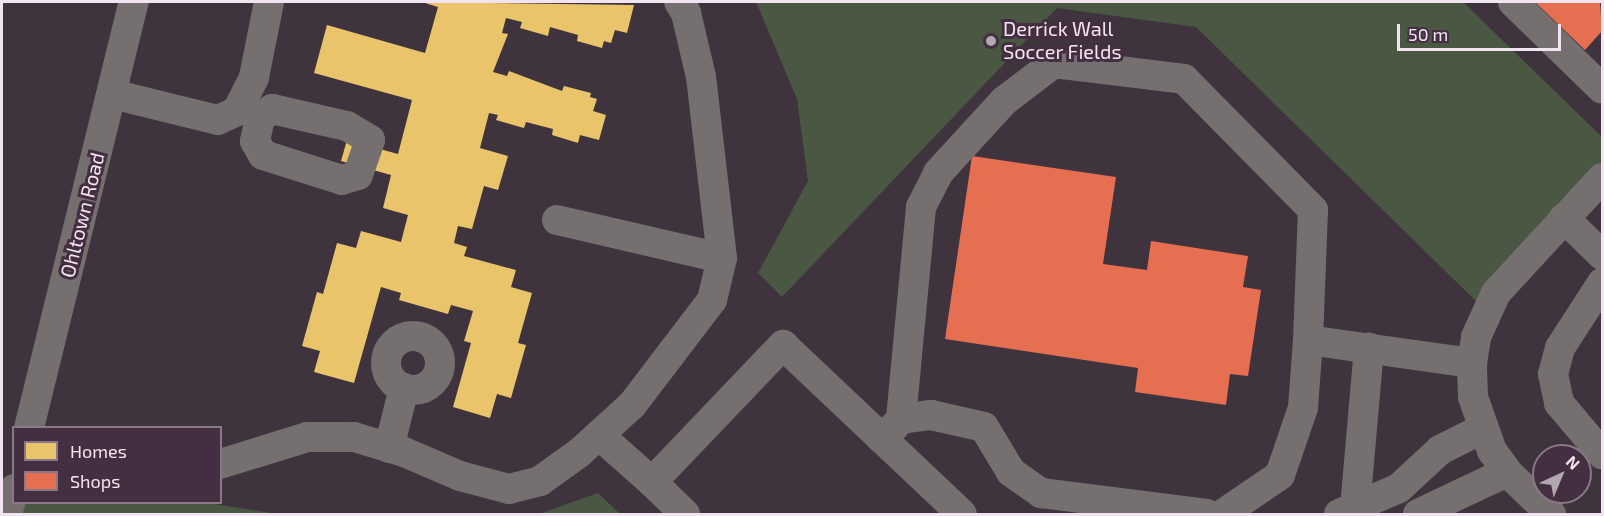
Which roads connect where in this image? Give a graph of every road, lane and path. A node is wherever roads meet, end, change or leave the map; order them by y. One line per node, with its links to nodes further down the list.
1 (134, 2): 6 (street, Ohltown Road)
2 (269, 2): 6 (street)
3 (679, 2): 11 (street)
4 (1513, 2): 5 (street)
5 (1602, 89)
6 (112, 94): 17 (street, Ohltown Road)
7 (1602, 178): 8 (street)
8 (1564, 218): 10 (street); 15 (street)
9 (557, 220): 11 (street)
10 (1602, 255)
11 (722, 258): 20 (street)
12 (1602, 283): 22 (street)
13 (1308, 340): 14 (street); 18 (street); 33 (street)
14 (1369, 348): 15 (street); 28 (street)
15 (1472, 363): 19 (street)
16 (404, 388): 21 (street)
17 (29, 426)
18 (892, 429): 25 (street); 31 (street); 32 (street)
19 (1482, 429): 24 (street); 28 (street)
20 (599, 435): 21 (street); 25 (street)
21 (389, 448): 23 (street)
22 (1602, 454)
23 (222, 463)
24 (1507, 472): 27 (street); 35 (street)
25 (652, 482): 30 (street)
26 (12, 496): 29 (street)
27 (1474, 502): 34 (street)
28 (1347, 511)
29 (7, 514)
30 (685, 514)
31 (962, 514)
32 (1207, 514)
33 (1223, 514)
34 (1418, 514)
35 (1551, 514)

